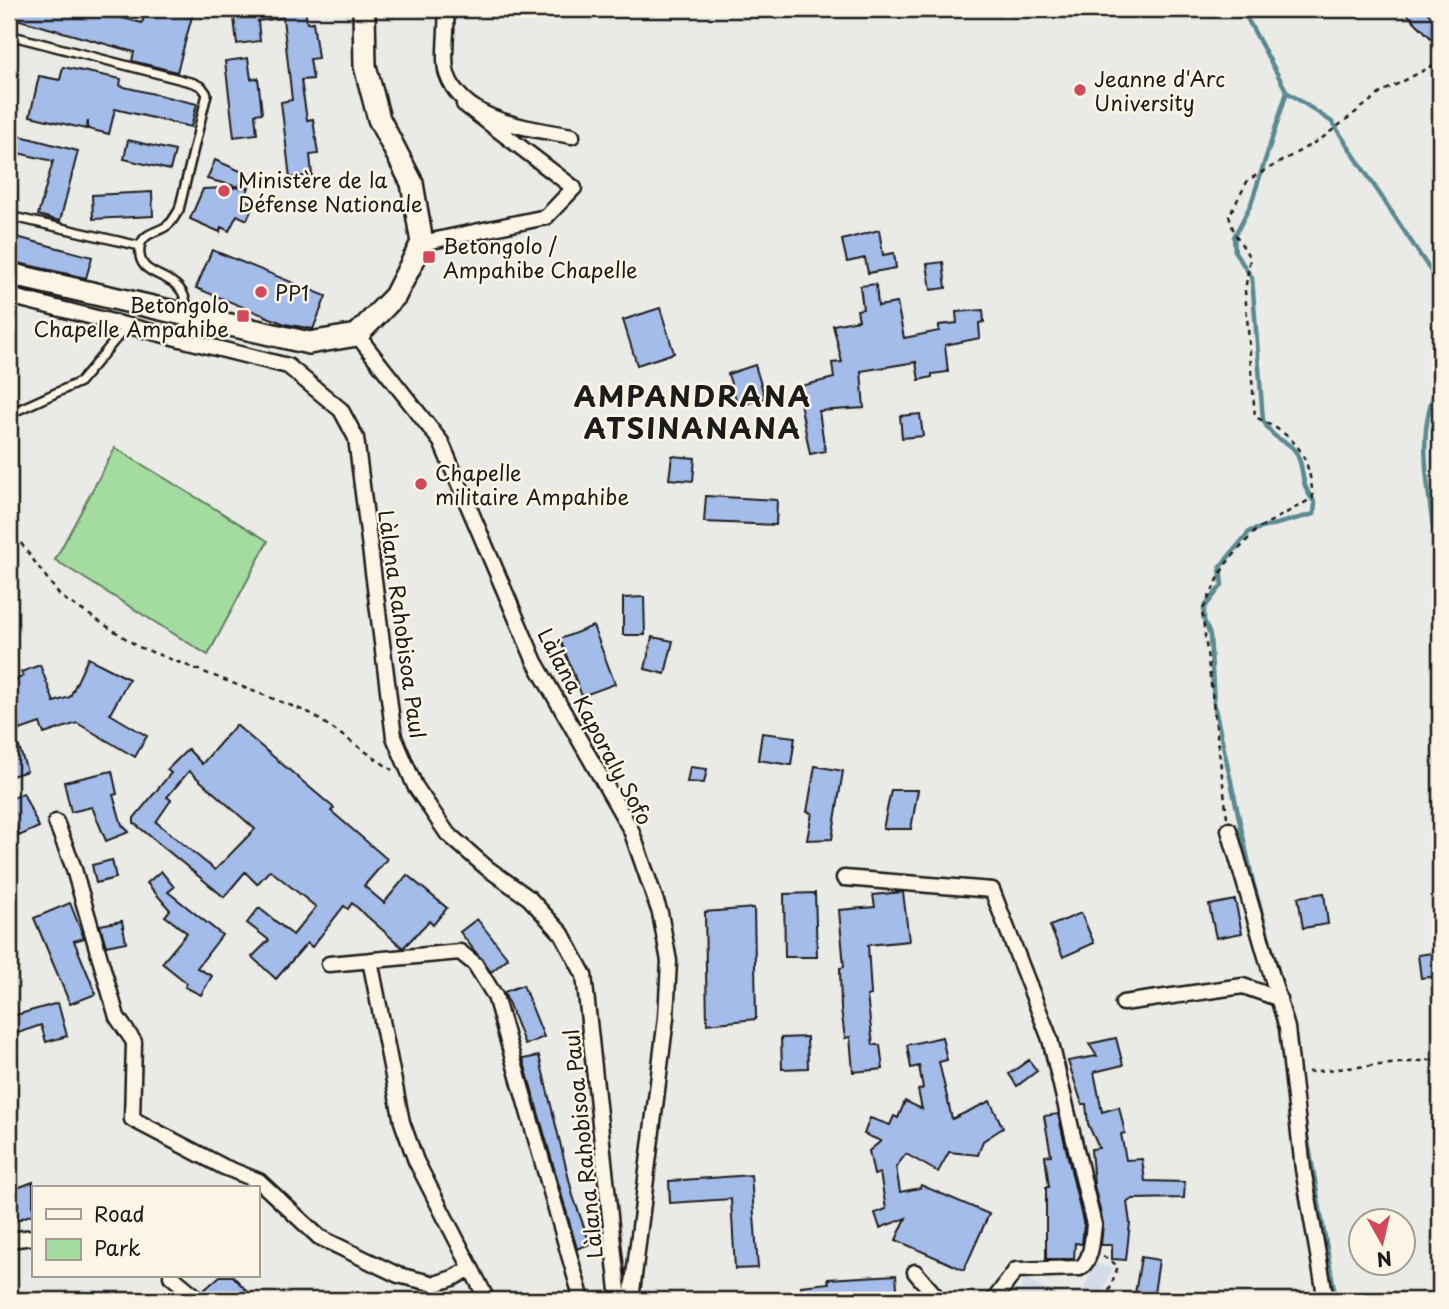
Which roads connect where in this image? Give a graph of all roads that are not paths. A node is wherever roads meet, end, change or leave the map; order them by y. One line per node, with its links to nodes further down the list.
1 (364, 9): 7 (street)
2 (446, 9): 4 (street)
3 (9, 35): 8 (lane)
4 (464, 104): 5 (street); 7 (street)
5 (572, 136)
6 (9, 216): 8 (lane)
7 (422, 243): 13 (street)
8 (140, 246): 11 (lane)
9 (9, 275): 11 (street)
10 (9, 296): 12 (street, Làlana Rahobisoa Paul)
11 (187, 314): 13 (street)
12 (127, 326): 14 (lane); 30 (street, Làlana Rahobisoa Paul)
13 (357, 335): 31 (street, Làlana Kaporaly Sofo)
14 (9, 414)
15 (56, 822): 24 (street)
16 (1229, 831): 20 (street)
17 (844, 878): 33 (street)
18 (370, 960): 19 (street); 24 (street); 29 (street)
19 (329, 964)
20 (1281, 999): 21 (street); 34 (street)
21 (1123, 1003)
22 (32, 1237): 23 (street)
23 (9, 1240)
24 (471, 1268): 28 (street)
25 (915, 1272): 32 (street)
26 (173, 1278): 27 (street)
27 (200, 1300)
28 (487, 1300)
29 (582, 1300)
30 (619, 1300)
31 (631, 1300)
32 (939, 1300)
33 (994, 1300)
34 (1326, 1300)

